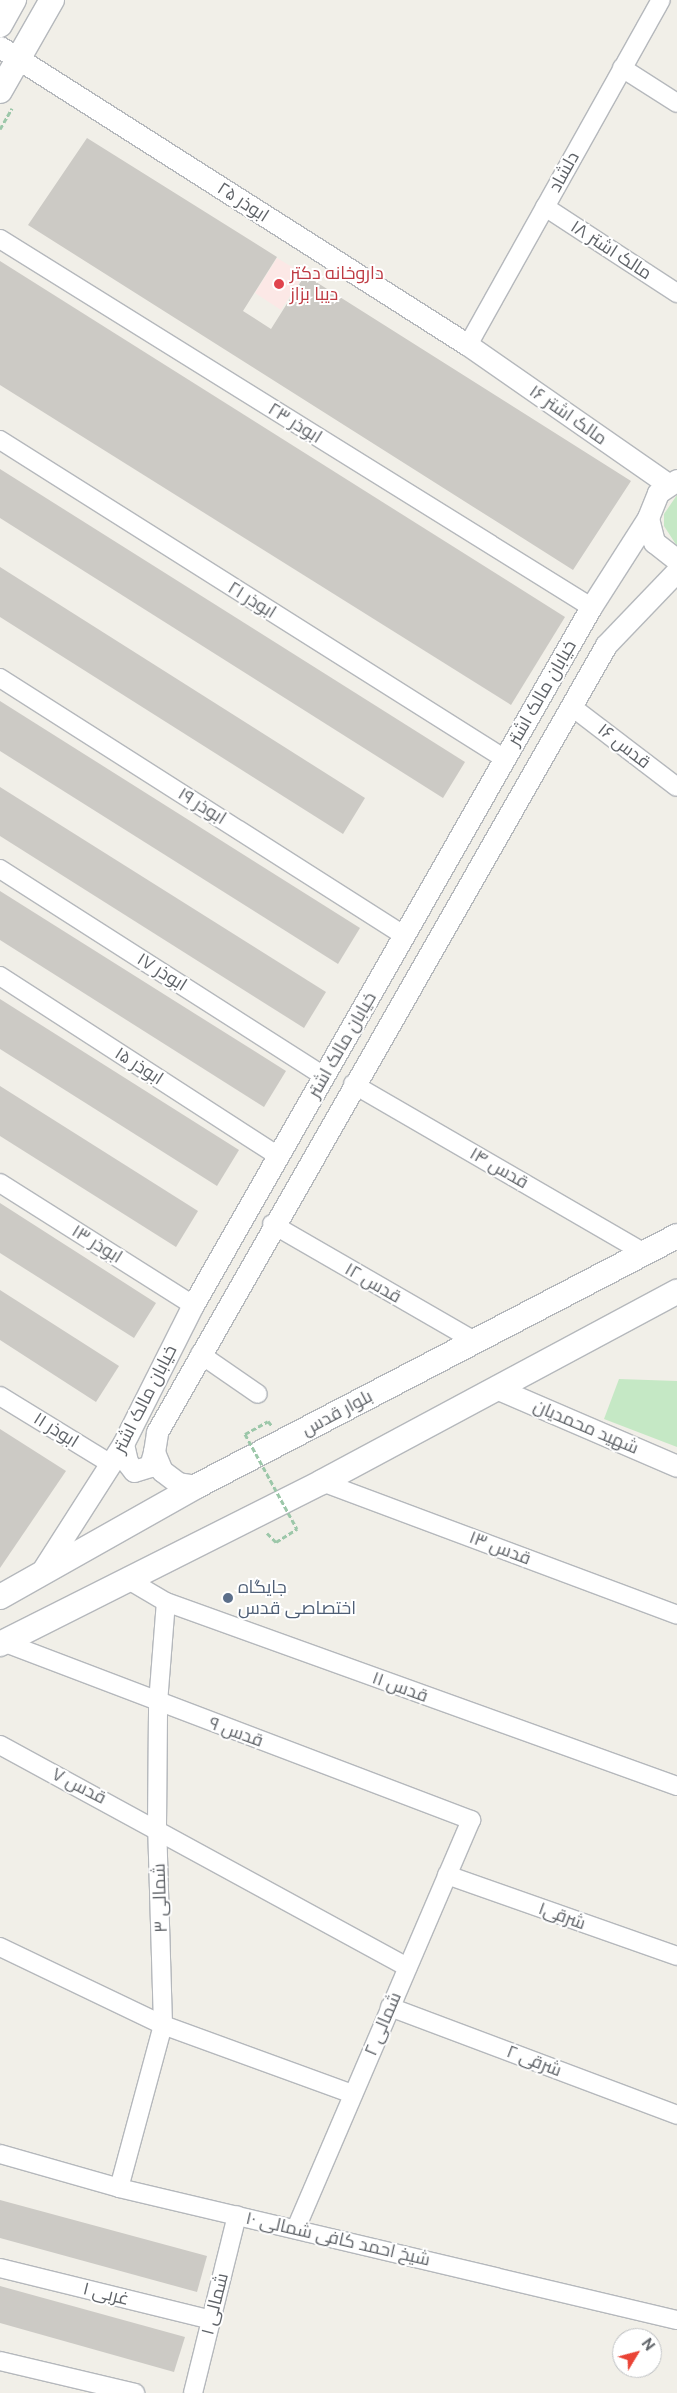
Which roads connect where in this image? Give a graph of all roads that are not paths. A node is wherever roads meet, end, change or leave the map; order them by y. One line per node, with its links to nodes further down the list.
1 (14, 0): 4 (main road)
2 (52, 0): 5 (main road)
3 (661, 0): 6 (street, دلشاد)
4 (0, 25)
5 (9, 53): 7 (main road); 12 (street, ابوذر ۲۵)
6 (622, 68): 8 (street); 9 (street, دلشاد)
7 (0, 91)
8 (677, 103)
9 (545, 207): 11 (street, مالک اشتر ۱۸); 12 (street, دلشاد)
10 (0, 239): 18 (street, ابوذر ۲۳)
11 (677, 293)
12 (468, 345): 14 (street, مالک اشتر ۱۶)
13 (0, 440): 21 (street, ابوذر ۲۱)
14 (672, 482): 15 (street, خیابان مالک اشتر)
15 (648, 518): 16 (street); 18 (street, خیابان مالک اشتر)
16 (677, 560)
17 (677, 572): 20 (street, خیابان مالک اشتر)
18 (591, 607): 21 (street, خیابان مالک اشتر)
19 (0, 678): 24 (street, ابوذر ۱۹)
20 (571, 706): 22 (street, قدس ۱۶); 27 (street, خیابان مالک اشتر)
21 (505, 759): 24 (street, خیابان مالک اشتر)
22 (677, 787)
23 (0, 869): 26 (street, ابوذر ۱۷)
24 (404, 935): 26 (street, خیابان مالک اشتر)
25 (0, 976): 28 (street, ابوذر ۱۵)
26 (324, 1076): 28 (street, خیابان مالک اشتر)
27 (353, 1084): 30 (street, خیابان مالک اشتر); 32 (street, قدس ۱۴)
28 (278, 1156): 34 (street, خیابان مالک اشتر)
29 (0, 1183): 34 (street, ابوذر ۱۳)
30 (272, 1224): 35 (street, قدس ۱۲); 36 (street, خیابان مالک اشتر)
31 (677, 1236): 32 (main road, بلوار قدس)
32 (644, 1253): 35 (main road, بلوار قدس)
33 (673, 1298): 37 (main road)
34 (193, 1305): 40 (street, خیابان مالک اشتر)
35 (475, 1342): 45 (main road, بلوار قدس)
36 (200, 1354): 38 (street); 41 (street, خیابان مالک اشتر)
37 (496, 1388): 43 (street, شهید محمدیان); 44 (main road)
38 (258, 1394)
39 (0, 1396): 42 (street, ابوذر ۱۱)
40 (123, 1444): 41 (street); 42 (street, خیابان مالک اشتر)
41 (154, 1452): 45 (street, خیابان مالک اشتر)
42 (111, 1464): 46 (street, خیابان مالک اشتر)
43 (677, 1466)
44 (322, 1482): 47 (main road); 50 (street, قدس ۱۳)
45 (197, 1486): 46 (main road, بلوار قدس)
46 (40, 1574): 48 (main road, بلوار قدس)
47 (127, 1579): 49 (street, قدس ۱۱); 51 (main road)
48 (3, 1593)
49 (166, 1602): 52 (street, شمالی ۳); 54 (street, قدس ۱۱)
50 (677, 1615)
51 (2, 1643): 52 (street, قدس ۹)
52 (158, 1703): 55 (street, قدس ۹); 56 (street, شمالی ۳)
53 (0, 1746): 56 (street, قدس ۷)
54 (677, 1786)
55 (470, 1820): 57 (street, شمالی ۲)
56 (158, 1827): 60 (street, قدس ۷); 62 (street, شمالی ۳)
57 (447, 1875): 59 (street, شرقی۱); 60 (street, شمالی ۲)
58 (0, 1947): 62 (street)
59 (677, 1956)
60 (408, 1967): 61 (street, شمالی ۲)
61 (390, 2008): 63 (street, شمالی ۲); 64 (street, شرقی ۲)
62 (163, 2025): 63 (street); 66 (street, شمالی ۳)
63 (353, 2094): 68 (street, شمالی ۲)
64 (677, 2115)
65 (0, 2154): 66 (street, شیخ احمد کافی شمالی ۱۰)
66 (119, 2188): 67 (street, شیخ احمد کافی شمالی ۱۰)
67 (237, 2215): 68 (street, شیخ احمد کافی شمالی ۱۰); 71 (street, ۱ شمالی)
68 (296, 2229): 70 (street, شیخ احمد کافی شمالی ۱۰)
69 (0, 2268): 71 (street, ۱ غربی)
70 (675, 2314)
71 (211, 2320): 74 (street, ۱ شمالی)
72 (0, 2361): 73 (street)
73 (135, 2393)
74 (193, 2393)

